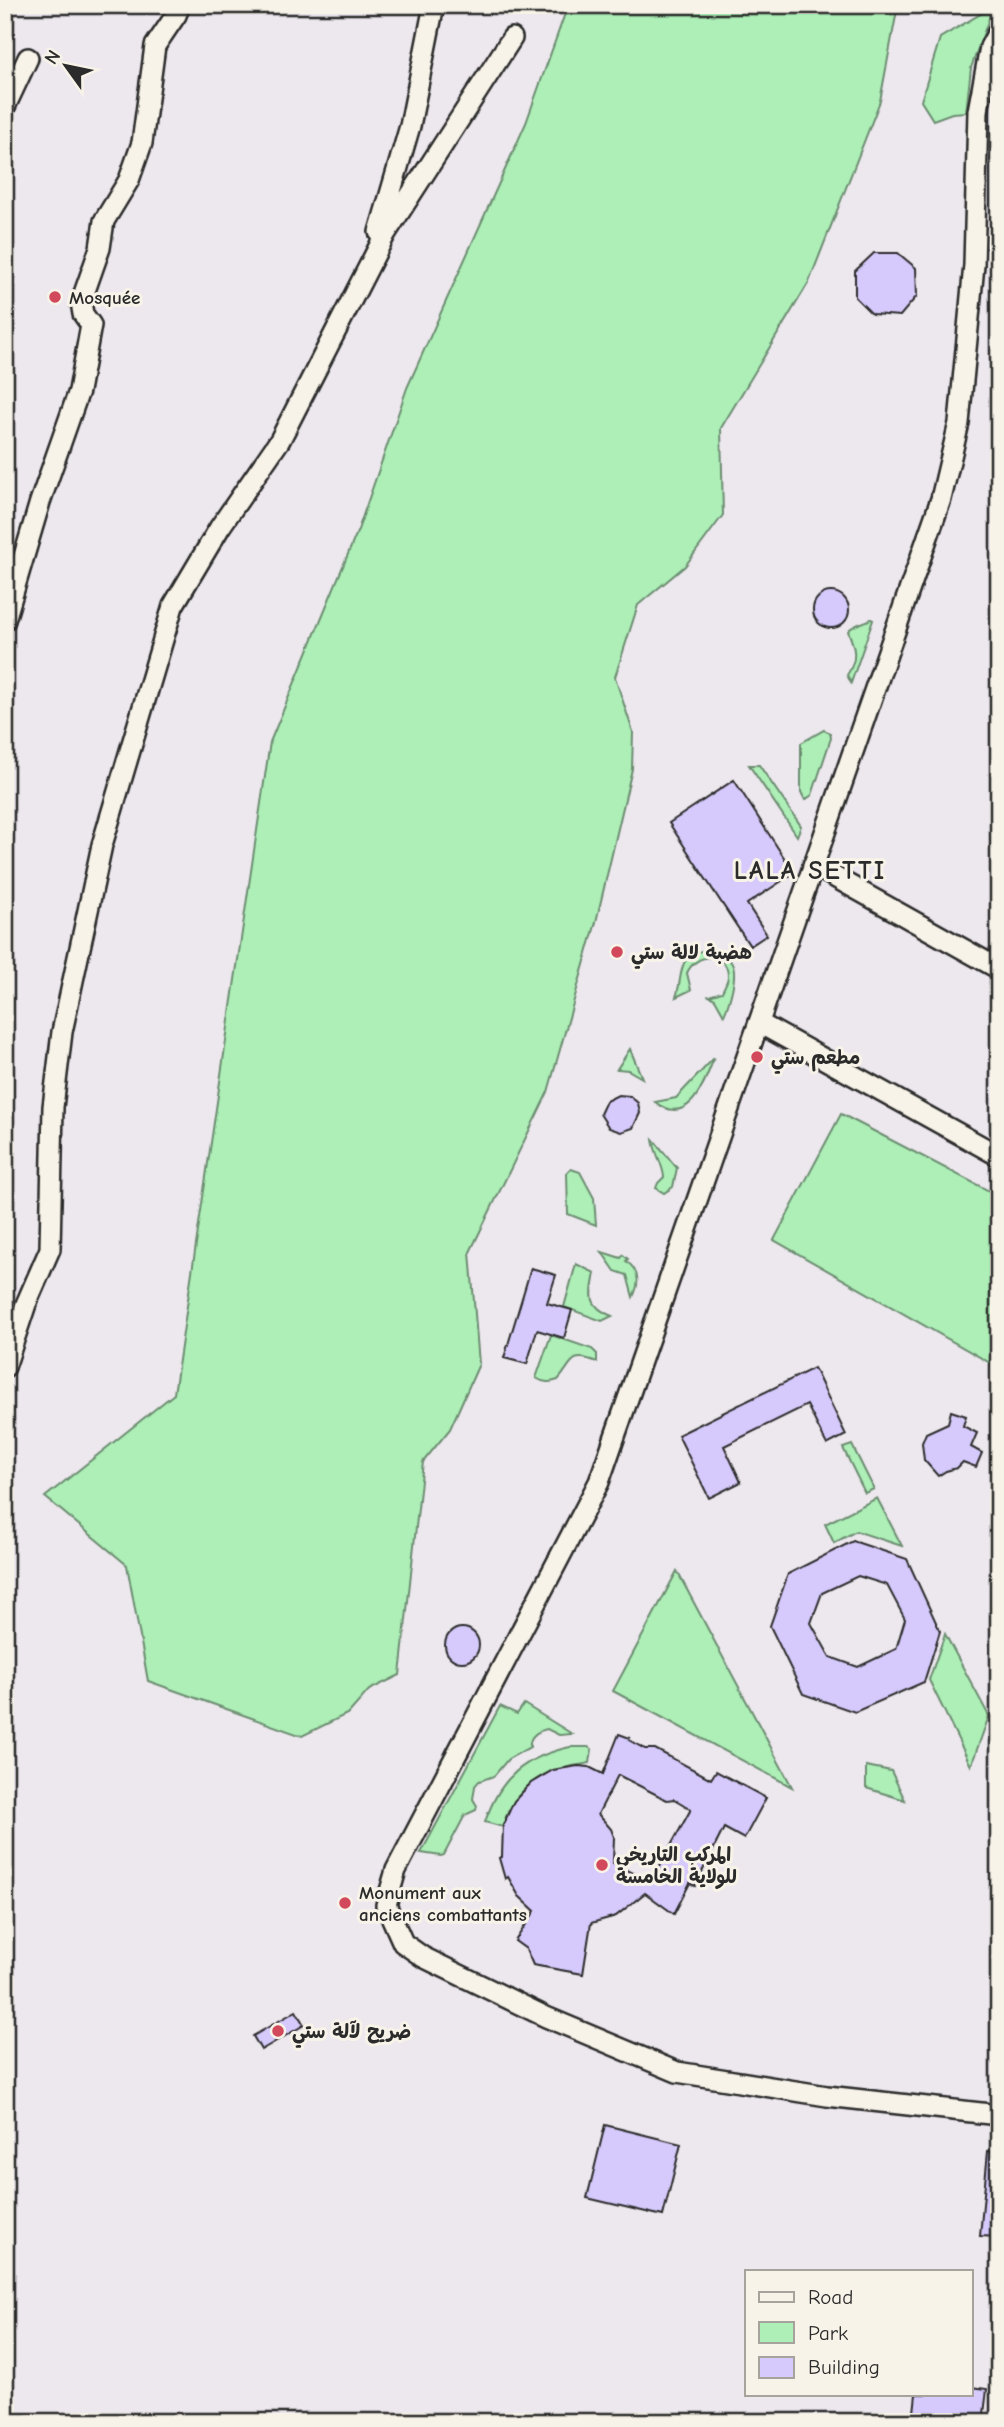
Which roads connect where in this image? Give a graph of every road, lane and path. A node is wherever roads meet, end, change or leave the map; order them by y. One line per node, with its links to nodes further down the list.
1 (180, 5): 8 (street)
2 (434, 5): 7 (street)
3 (999, 30): 9 (street)
4 (512, 38): 7 (street)
5 (28, 58): 6 (street)
6 (5, 107)
7 (371, 262): 13 (street)
8 (5, 620)
9 (813, 865): 10 (street); 11 (street)
10 (999, 969)
11 (759, 1023): 12 (street); 14 (street)
12 (999, 1156)
13 (5, 1367)
14 (999, 2115)

